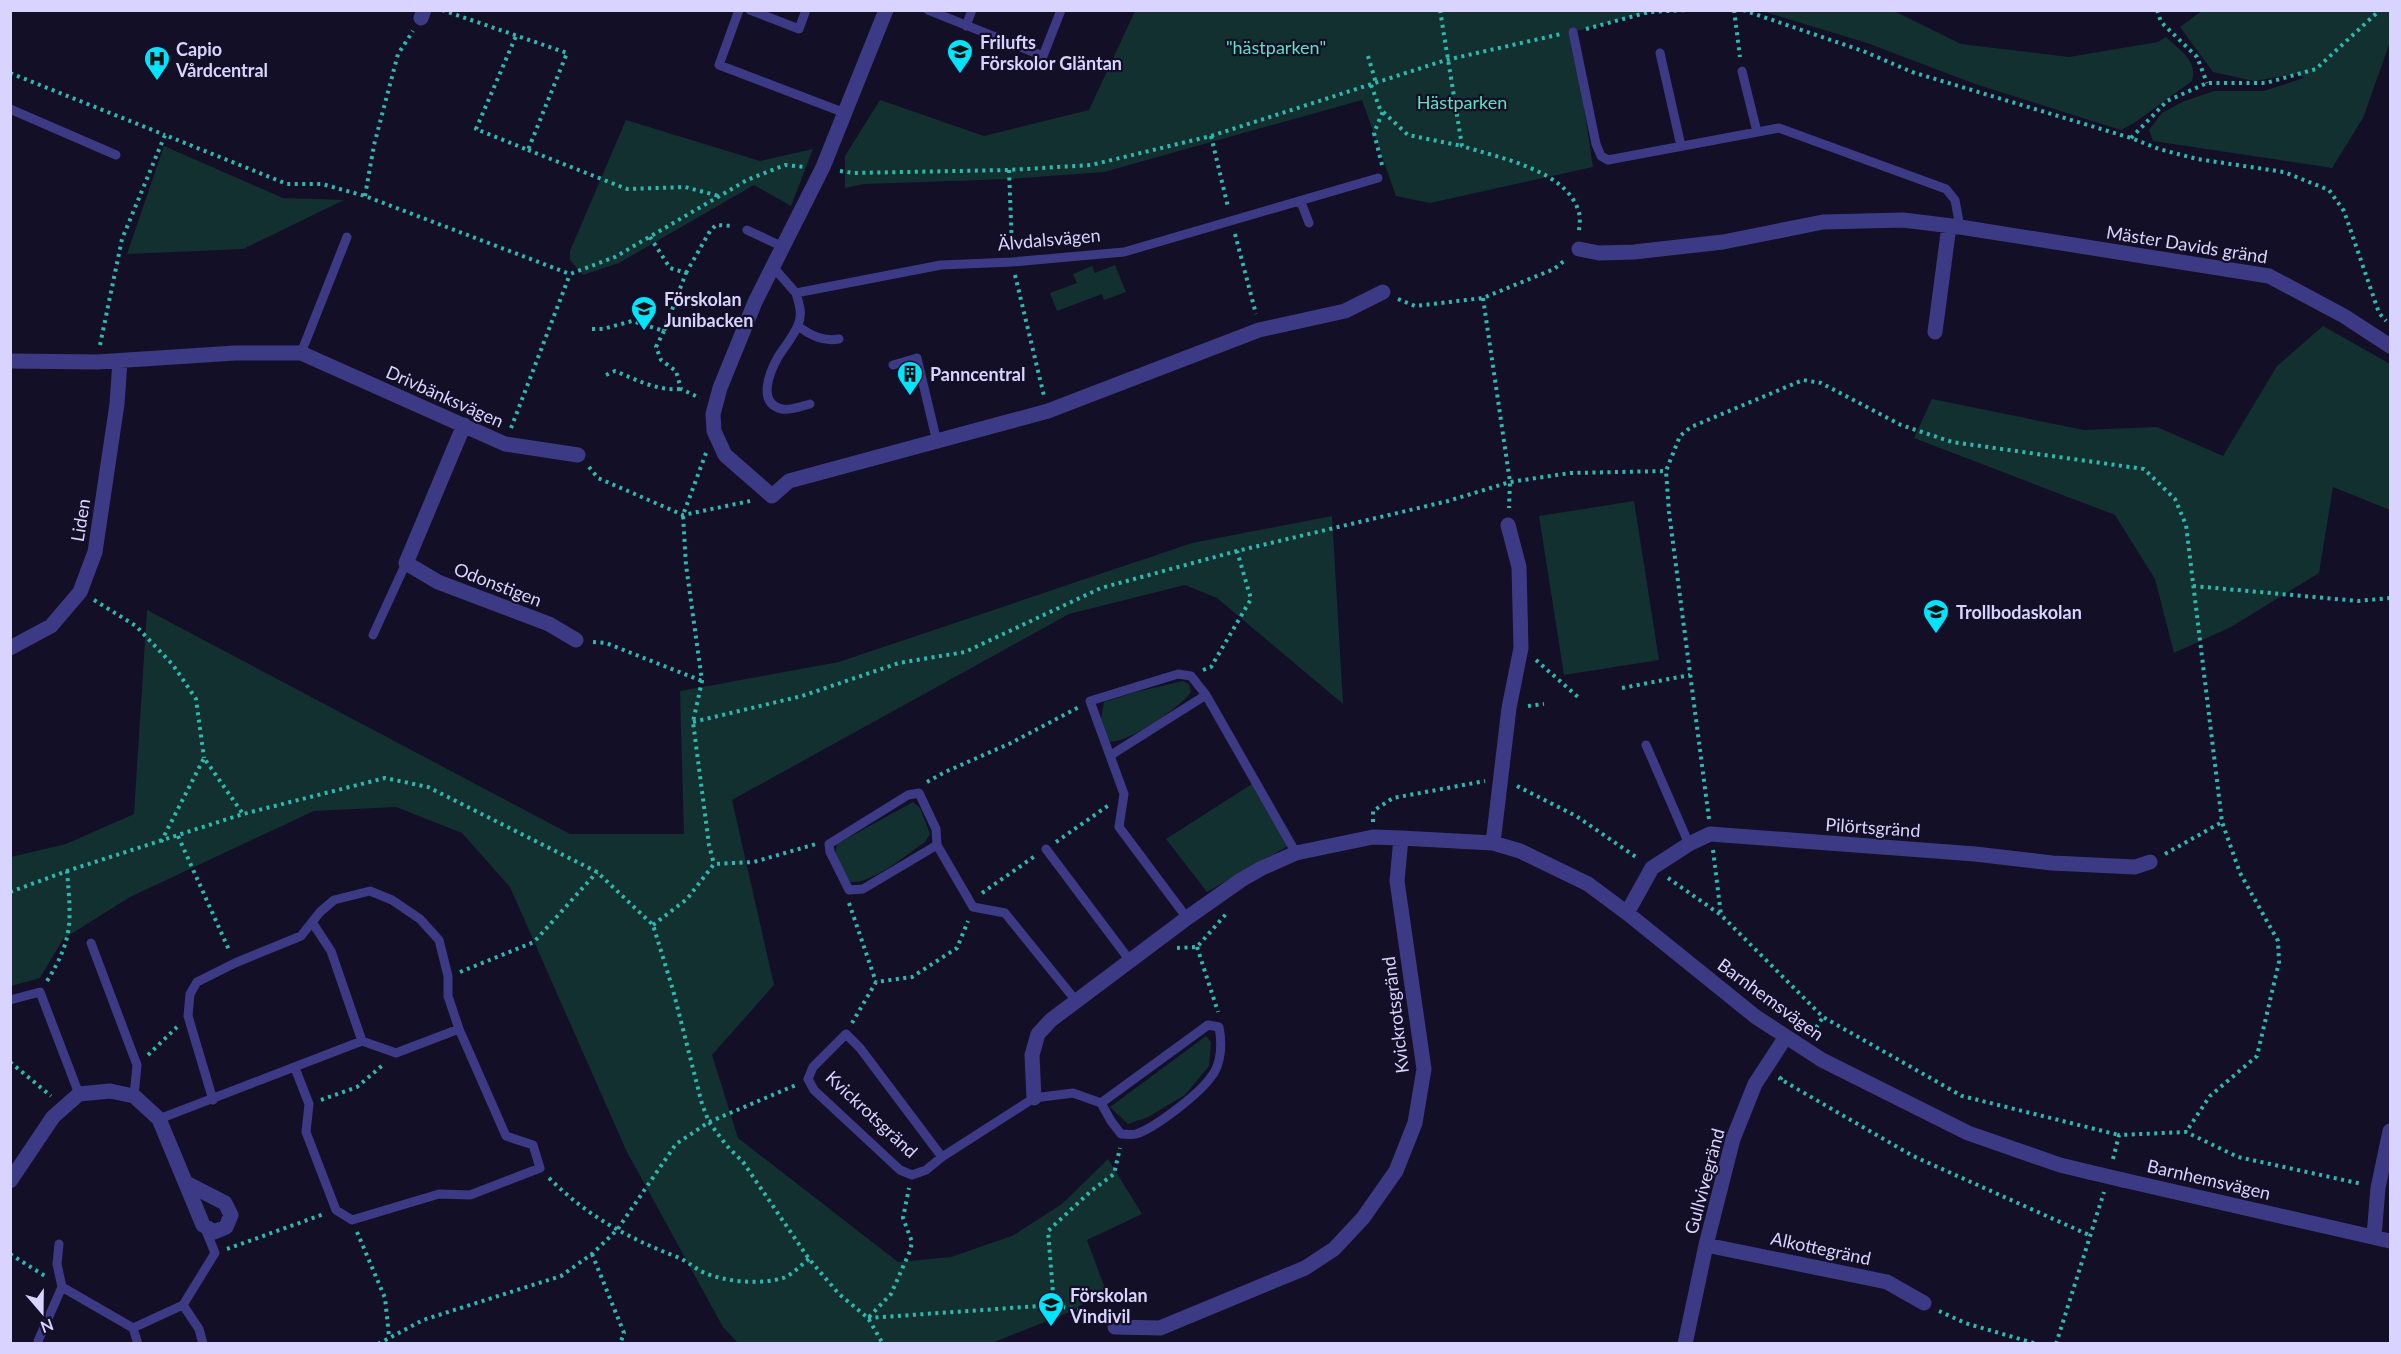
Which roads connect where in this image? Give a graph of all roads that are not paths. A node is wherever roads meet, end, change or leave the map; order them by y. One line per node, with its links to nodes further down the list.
1 (739, 10): 13 (lane)
2 (750, 10): 3 (lane)
3 (806, 10)
4 (886, 10): 13 (street)
5 (928, 10): 8 (lane)
6 (972, 10): 8 (lane)
7 (1061, 10): 8 (lane)
8 (966, 26)
9 (1573, 32): 15 (lane)
10 (1660, 53): 15 (lane)
11 (1742, 71): 14 (lane)
12 (10, 109): 16 (lane)
13 (845, 112): 23 (street)
14 (1757, 132): 15 (lane); 20 (lane)
15 (1681, 146)
16 (116, 155)
17 (1377, 178): 18 (lane, Älvdalsvägen)
18 (1301, 202): 19 (lane); 27 (lane, Älvdalsvägen)
19 (1309, 223)
20 (1954, 226): 24 (street, Mäster Davids gränd); 29 (street); 31 (street, Mäster Davids gränd)
21 (747, 230): 23 (lane)
22 (347, 237): 32 (lane)
23 (783, 247): 25 (street)
24 (1579, 249)
25 (773, 267): 27 (lane); 38 (street)
26 (1383, 292): 38 (street)
27 (796, 293): 28 (lane)
28 (798, 326): 30 (lane); 36 (lane)
29 (1935, 332)
30 (839, 339)
31 (2391, 346)
32 (301, 353): 34 (street, Drivbänksvägen); 37 (street, Drivbänksvägen)
33 (10, 361): 34 (street, Drivbänksvägen)
34 (120, 361): 44 (street, Liden)
35 (893, 365): 38 (lane)
36 (810, 404)
37 (464, 425): 39 (street, Drivbänksvägen); 41 (street)
38 (937, 442)
39 (578, 455)
40 (1508, 525): 49 (street)
41 (406, 563): 42 (lane); 43 (street, Odonstigen)
42 (373, 635)
43 (576, 640)
44 (10, 648)
45 (1206, 695): 47 (lane); 47 (lane); 53 (lane)
46 (1646, 745): 50 (lane)
47 (1111, 755): 56 (lane)
48 (1401, 838): 49 (street); 53 (street); 84 (street, Kvickrotsgränd)
49 (1493, 843): 55 (street, Barnhemsvägen)
50 (1689, 844): 54 (street, Pilörtsgränd); 55 (street, Pilörtsgränd)
51 (937, 845): 51 (lane); 61 (lane)
52 (1046, 849): 59 (lane)
53 (1296, 853): 56 (street)
54 (2150, 862)
55 (1627, 912): 63 (street, Barnhemsvägen)
56 (1187, 918): 59 (street)
57 (312, 922): 62 (lane); 64 (lane); 69 (lane)
58 (91, 943): 67 (lane)
59 (1131, 962): 61 (street)
60 (10, 1000): 66 (lane)
61 (1077, 1002): 68 (street)
62 (459, 1029): 64 (lane); 65 (lane)
63 (1785, 1038): 77 (street, Barnhemsvägen, bridge); 80 (street, Gullvivegränd)
64 (362, 1041): 65 (lane)
65 (294, 1068): 69 (lane)
66 (79, 1094): 67 (street); 74 (street)
67 (134, 1096): 71 (street)
68 (1034, 1098): 70 (lane, Kvickrotsgränd); 73 (lane, Kvickrotsgränd)
69 (213, 1100): 71 (lane)
70 (1101, 1103): 70 (lane)
71 (159, 1119): 75 (street)
72 (2391, 1131): 77 (street)
73 (942, 1157): 73 (lane, Kvickrotsgränd)
74 (10, 1181)
75 (186, 1183): 76 (street); 76 (street)
76 (203, 1225): 83 (lane)
77 (2374, 1236): 78 (street, Barnhemsvägen)
78 (2391, 1241)
79 (59, 1244): 81 (lane)
80 (1706, 1245): 82 (street, Alkottegränd); 89 (street, Gullvivegränd)
81 (62, 1287): 85 (lane); 86 (lane)
82 (1924, 1303)
83 (183, 1305): 85 (lane); 88 (lane)
84 (1115, 1327)
85 (133, 1328): 87 (lane)
86 (39, 1344)
87 (138, 1344)
88 (203, 1344)
89 (1685, 1344)

